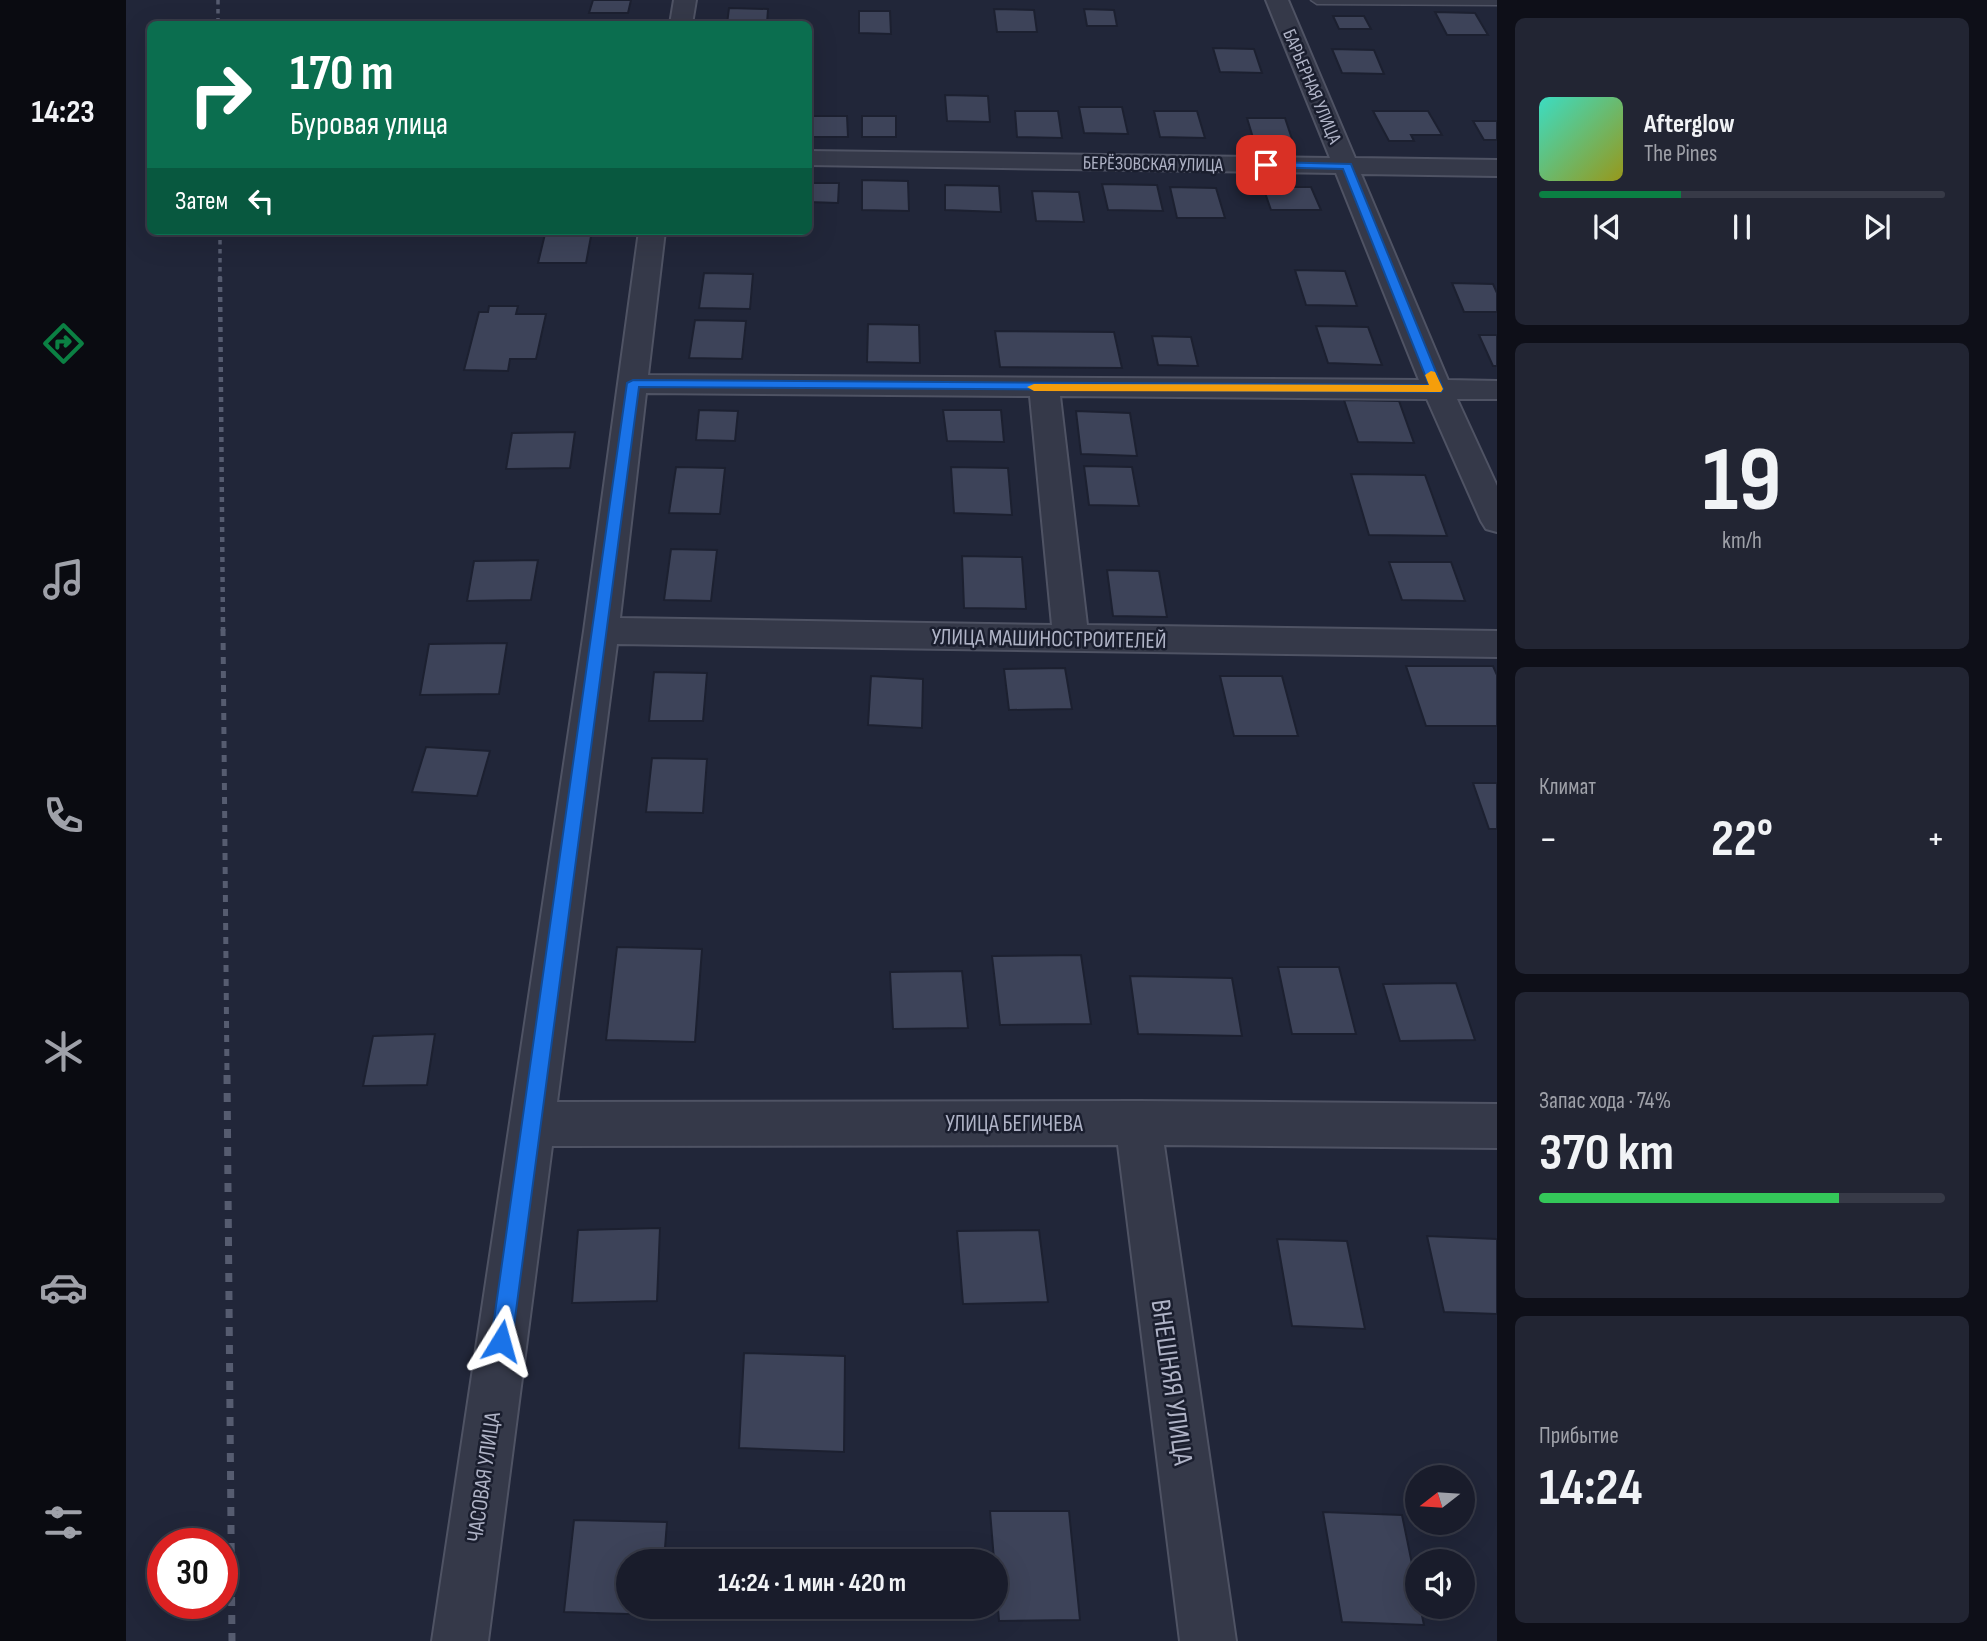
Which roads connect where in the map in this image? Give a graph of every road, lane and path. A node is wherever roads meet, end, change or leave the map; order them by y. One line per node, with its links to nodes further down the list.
1 (685, 0): 5 (street)
2 (1277, 0): 7 (street, БАРЬЕРНАЯ УЛИЦА)
3 (1317, 0): 4 (lane)
4 (1497, 1)
5 (682, 21)
6 (812, 158): 7 (street, БЕРЁЗОВСКАЯ УЛИЦА)
7 (1347, 166): 8 (street, БЕРЁЗОВСКАЯ УЛИЦА); 12 (street, БАРЬЕРНАЯ УЛИЦА)
8 (1497, 167)
9 (652, 235): 10 (street, ЧАСОВАЯ УЛИЦА)
10 (633, 383): 11 (street); 15 (street, ЧАСОВАЯ УЛИЦА)
11 (1044, 388): 12 (street); 16 (street)
12 (1437, 389): 13 (street); 14 (street, БАРЬЕРНАЯ УЛИЦА)
13 (1497, 390)
14 (1497, 521)
15 (601, 631): 16 (street, УЛИЦА МАШИНОСТРОИТЕЛЕЙ); 19 (street, ЧАСОВАЯ УЛИЦА)
16 (1071, 639): 17 (street, УЛИЦА МАШИНОСТРОИТЕЛЕЙ)
17 (1497, 644)
18 (1138, 1123): 19 (street, УЛИЦА БЕГИЧЕВА); 20 (street, УЛИЦА БЕГИЧЕВА); 22 (street, ВНЕШНЯЯ УЛИЦА)
19 (531, 1124): 21 (street, ЧАСОВАЯ УЛИЦА)
20 (1497, 1126)
21 (460, 1641)
22 (1208, 1641)

